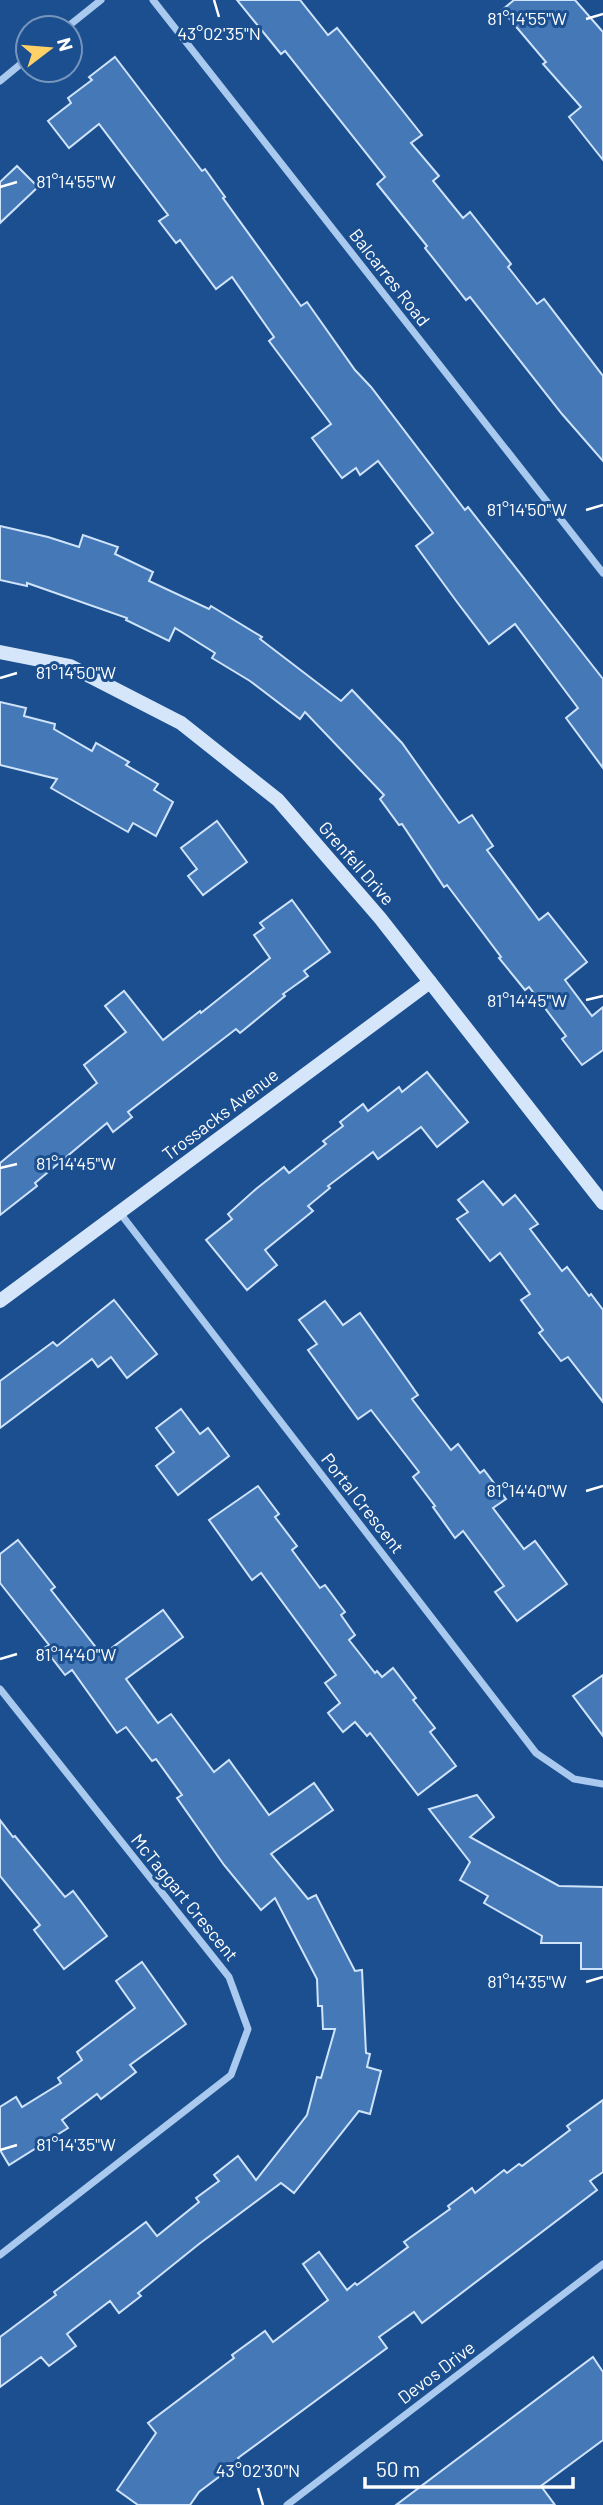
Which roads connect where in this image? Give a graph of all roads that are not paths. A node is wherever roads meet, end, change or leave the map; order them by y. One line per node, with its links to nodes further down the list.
1 (101, 0): 3 (street)
2 (153, 0): 6 (street, Balcarres Road)
3 (84, 14)
4 (14, 70): 5 (street)
5 (0, 81)
6 (603, 573)
7 (0, 652): 8 (street, Grenfell Drive)
8 (430, 982): 9 (street, Grenfell Drive); 10 (street, Trossacks Avenue)
9 (603, 1203)
10 (120, 1213): 11 (street, Trossacks Avenue); 13 (street, Portal Crescent)
11 (0, 1301)
12 (0, 1689): 14 (street, McTaggart Crescent)
13 (603, 1784)
14 (0, 2255)
15 (603, 2264): 16 (street, Devos Drive)
16 (287, 2505)

